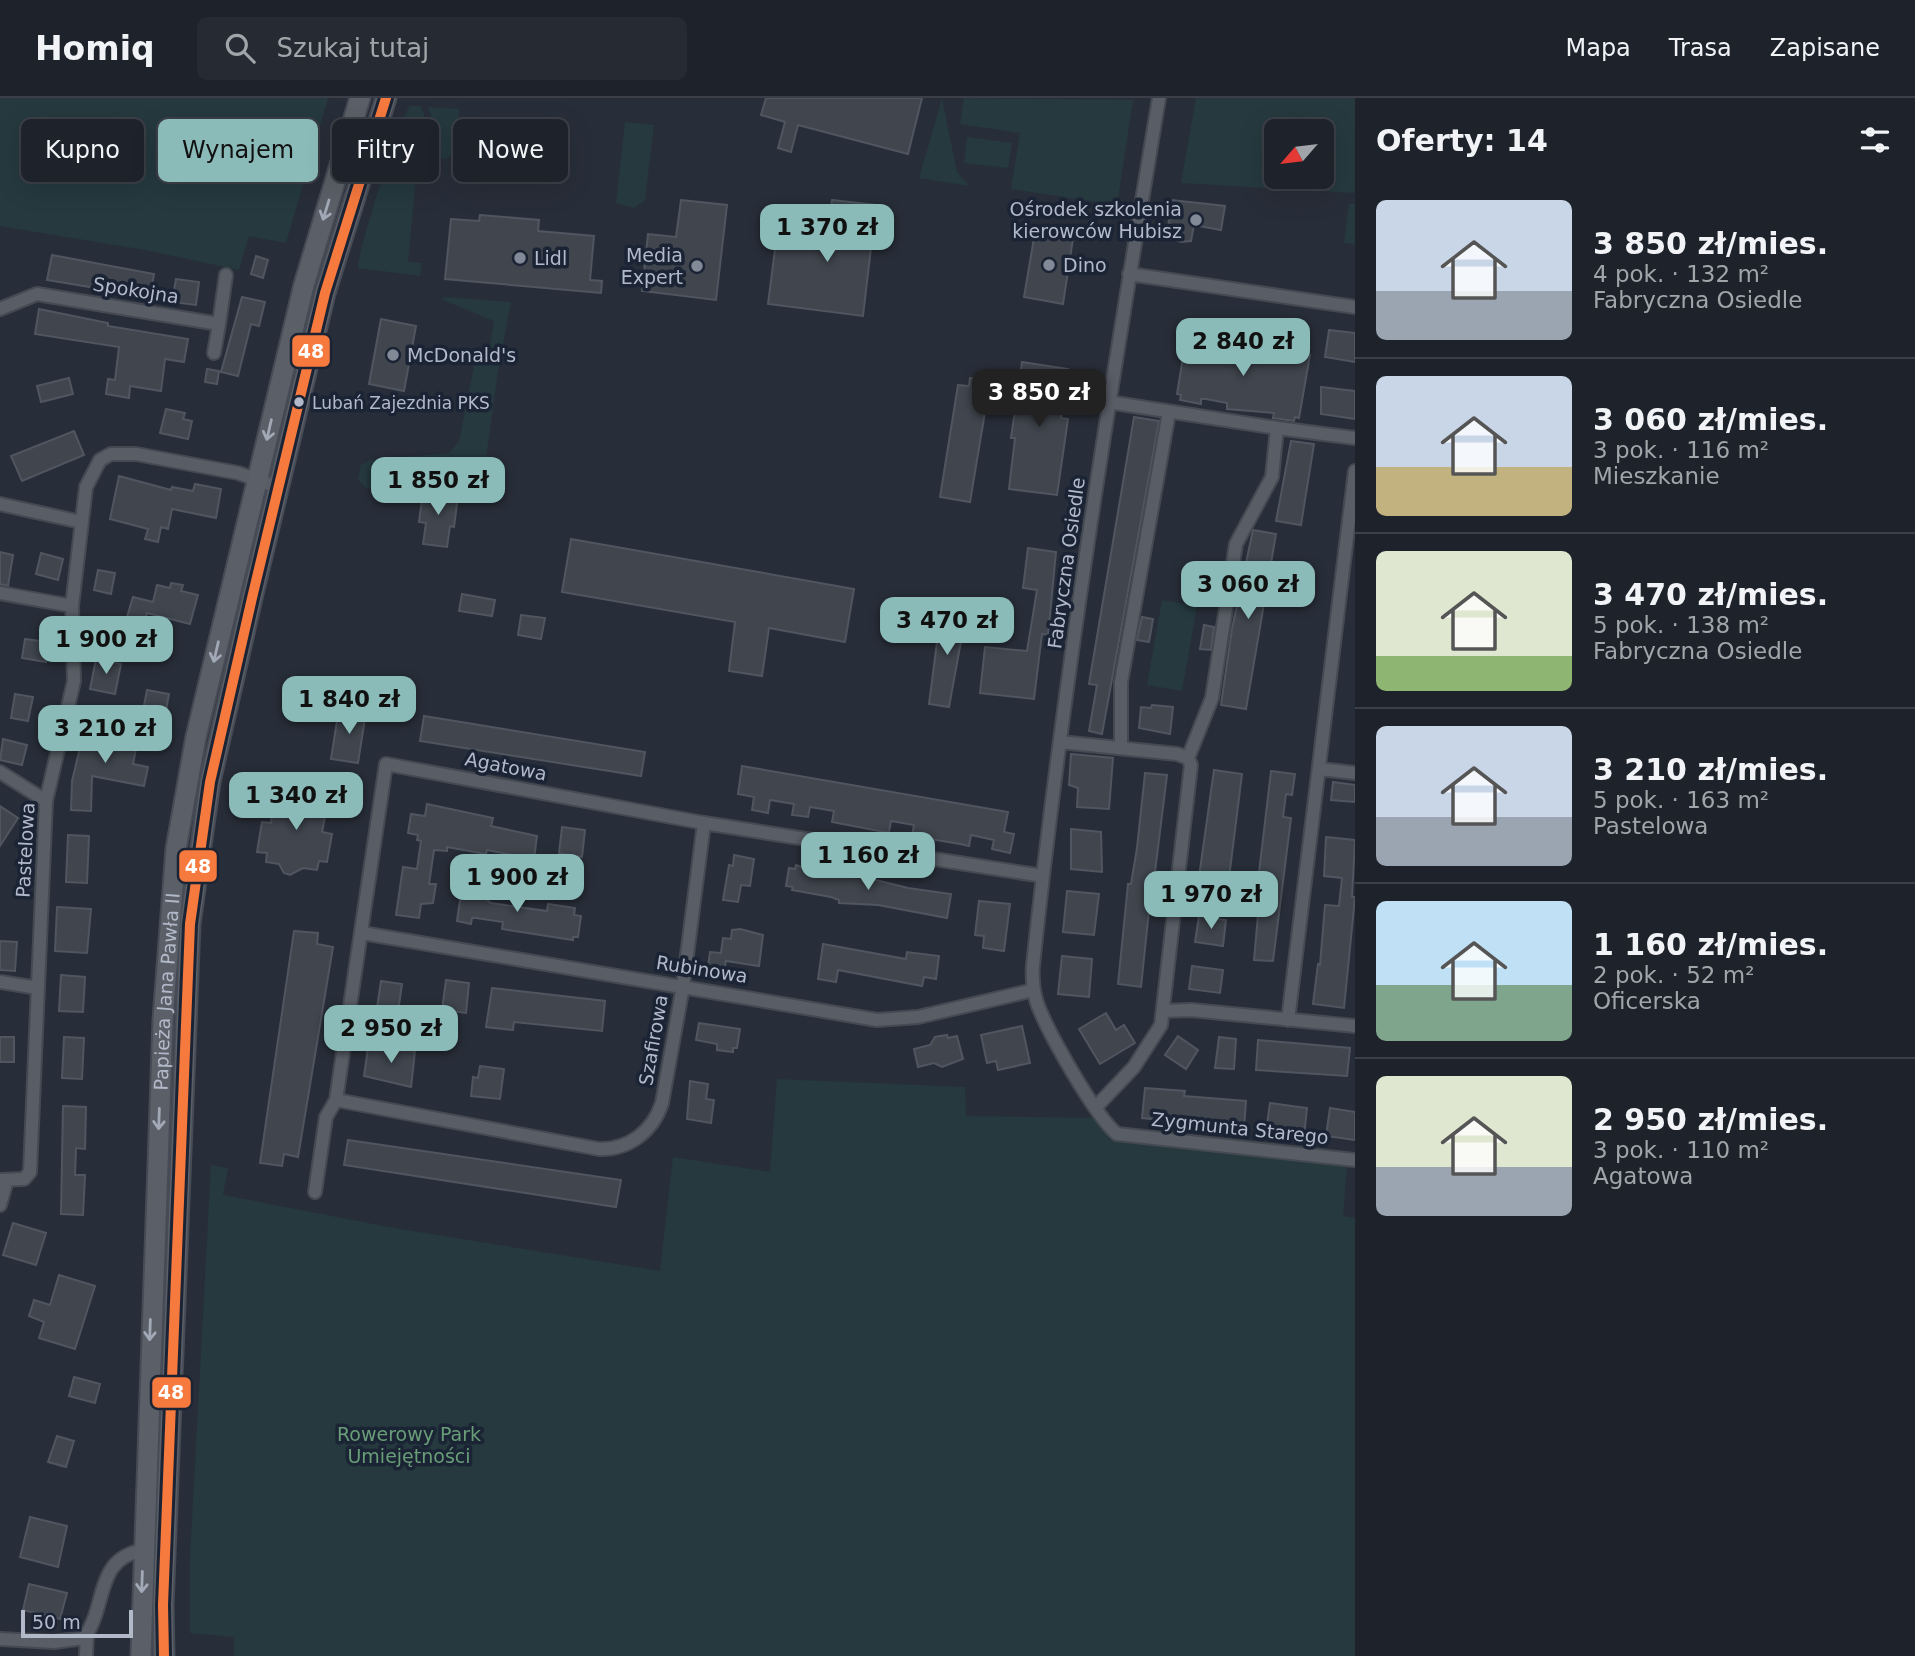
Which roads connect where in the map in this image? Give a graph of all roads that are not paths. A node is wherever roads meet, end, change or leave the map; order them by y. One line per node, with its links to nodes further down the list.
1 (360, 98): 15 (main road, Papieża Jana Pawła II, one-way to 15)
2 (386, 98): 16 (main road, Papieża Jana Pawła II)
3 (1159, 98): 4 (street, Fabryczna Osiedle)
4 (1129, 274): 6 (street); 10 (street, Fabryczna Osiedle)
5 (226, 275): 8 (street)
6 (1355, 307)
7 (0, 309): 8 (street, Spokojna)
8 (219, 324): 9 (street)
9 (214, 353)
10 (1108, 402): 11 (street); 21 (street, Fabryczna Osiedle)
11 (1169, 412): 12 (street); 22 (street)
12 (1277, 428): 13 (street); 23 (street)
13 (1355, 438)
14 (1355, 471): 24 (street)
15 (257, 481): 16 (street, Pastelowa); 18 (street, Pastelowa); 45 (main road, Papieża Jana Pawła II, one-way to 45)
16 (278, 487): 50 (main road, Papieża Jana Pawła II)
17 (0, 504): 18 (street)
18 (81, 522): 20 (street, Pastelowa)
19 (0, 593): 20 (street)
20 (72, 606): 27 (street, Pastelowa)
21 (1060, 742): 22 (street); 29 (street, Fabryczna Osiedle)
22 (1121, 748): 23 (street)
23 (1188, 758): 35 (street)
24 (1320, 769): 26 (street); 36 (street)
25 (0, 772): 27 (street)
26 (1355, 773)
27 (46, 801): 33 (street, Pastelowa)
28 (704, 823): 29 (street); 30 (street, Agatowa); 32 (street, Szafirowa)
29 (1043, 876): 34 (street, Fabryczna Osiedle)
30 (362, 933): 32 (street, Rubinowa); 38 (street, Agatowa)
31 (0, 982): 33 (street)
32 (683, 986): 34 (street, Rubinowa); 38 (street, Szafirowa)
33 (38, 988): 42 (street, Pastelowa)
34 (1034, 990): 39 (street, Fabryczna Osiedle)
35 (1163, 1011): 36 (street); 39 (street)
36 (1288, 1020): 37 (street)
37 (1355, 1026)
38 (336, 1100): 43 (street, Agatowa)
39 (1096, 1107): 40 (street, Fabryczna Osiedle)
40 (1121, 1135): 41 (street, Zygmunta Starego)
41 (1355, 1160)
42 (4, 1180): 44 (street, Pastelowa)
43 (315, 1192)
44 (0, 1205)
45 (143, 1550): 46 (street); 49 (main road, Papieża Jana Pawła II, one-way to 49)
46 (87, 1634): 47 (street); 48 (street)
47 (0, 1639)
48 (86, 1656)
49 (141, 1656)
50 (164, 1656)

